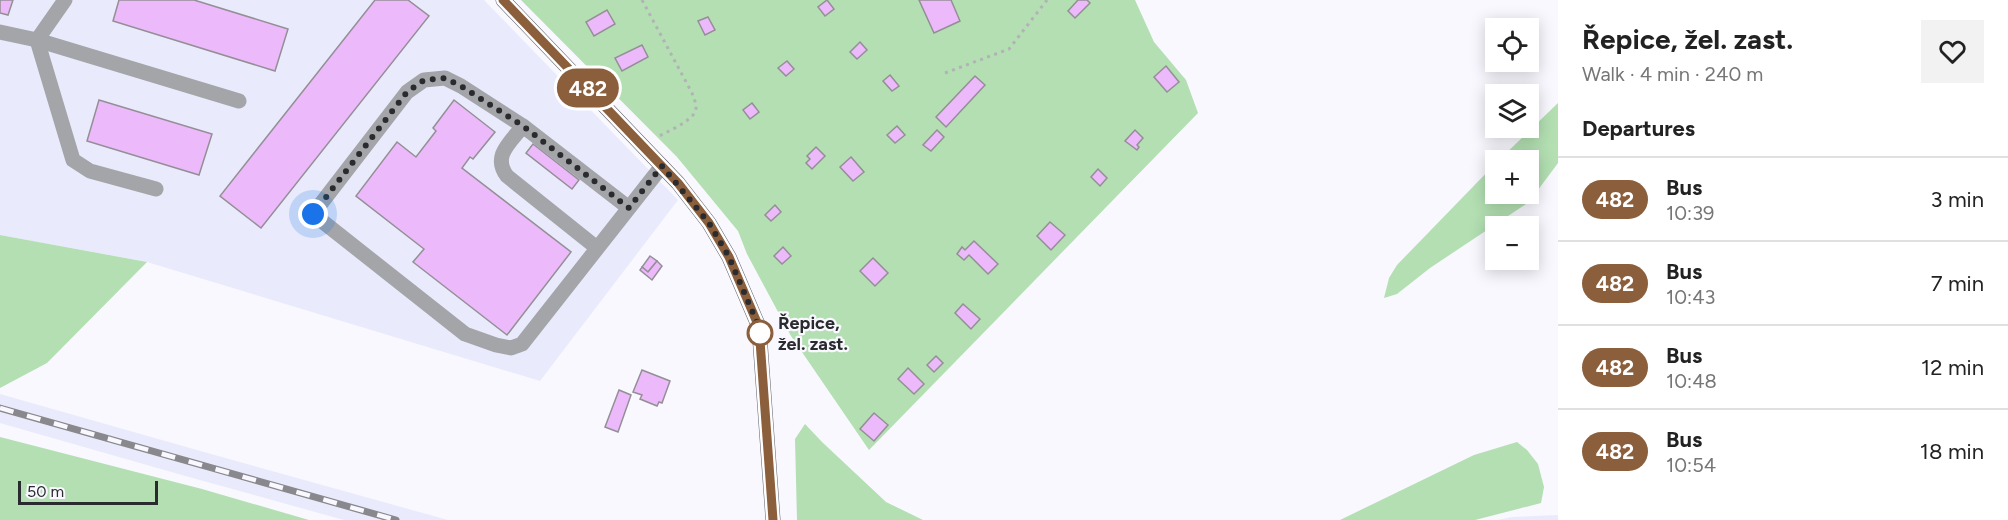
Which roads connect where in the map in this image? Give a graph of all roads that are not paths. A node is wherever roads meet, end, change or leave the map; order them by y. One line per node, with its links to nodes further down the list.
1 (65, 0): 4 (lane)
2 (503, 0): 7 (main road)
3 (0, 32): 4 (lane)
4 (37, 40): 5 (lane); 8 (lane)
5 (239, 101)
6 (523, 126): 9 (lane); 10 (lane); 10 (lane)
7 (662, 166): 9 (lane); 11 (main road)
8 (156, 189)
9 (629, 208): 10 (lane)
10 (597, 248)
11 (773, 520)

